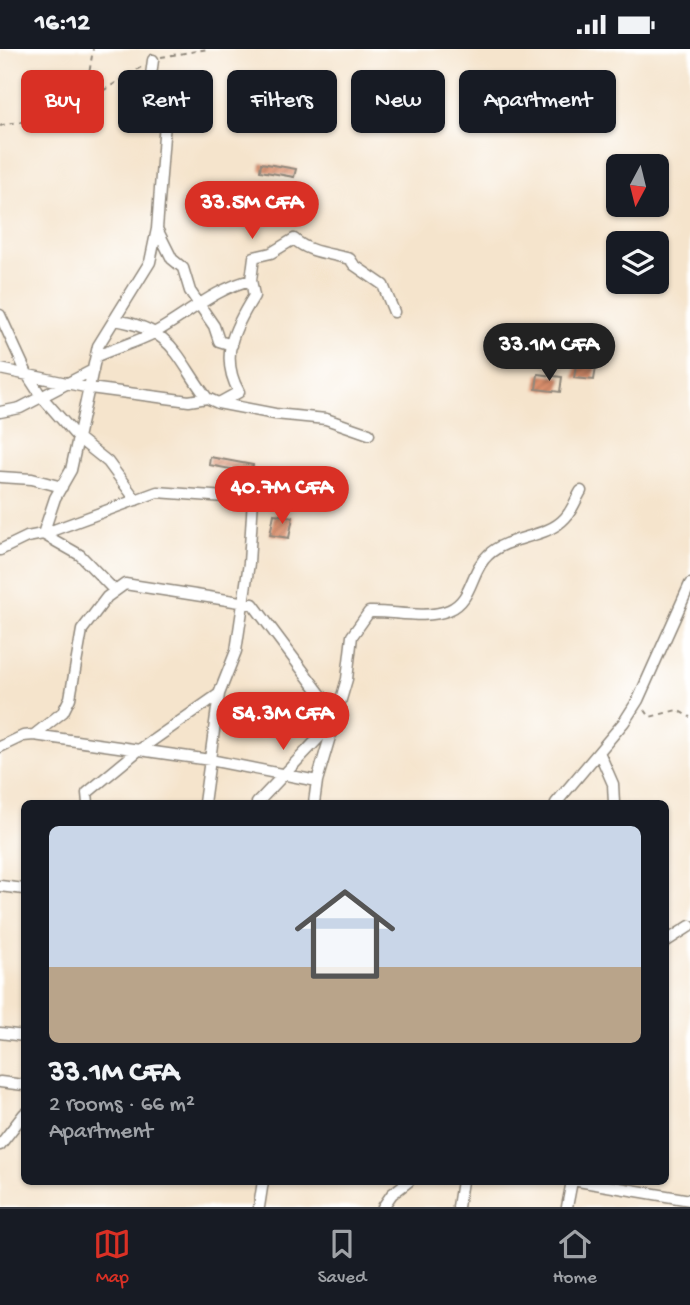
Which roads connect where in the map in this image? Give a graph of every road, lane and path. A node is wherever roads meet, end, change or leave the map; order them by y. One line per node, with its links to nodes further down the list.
1 (93, 49): 4 (path)
2 (208, 49): 3 (path)
3 (153, 60): 5 (path); 8 (street)
4 (90, 70)
5 (104, 90)
6 (21, 120): 7 (path)
7 (0, 126)
8 (156, 229): 10 (street); 13 (street)
9 (251, 280): 10 (street); 11 (street); 15 (street)
10 (201, 305): 14 (street); 15 (street)
11 (394, 312)
12 (0, 315): 19 (street)
13 (115, 320): 14 (street); 16 (street)
14 (156, 331): 16 (street); 23 (street)
15 (232, 345): 24 (street)
16 (97, 356): 18 (street)
17 (0, 369): 19 (street)
18 (93, 370): 20 (street); 21 (street)
19 (28, 376): 20 (street); 22 (street)
20 (66, 384): 21 (street); 22 (street)
21 (90, 388): 23 (street); 27 (street)
22 (41, 396): 25 (street); 27 (street)
23 (206, 398): 24 (street)
24 (218, 403): 26 (street)
25 (0, 412)
26 (369, 434)
27 (78, 438): 29 (street); 31 (street)
28 (0, 477): 29 (street)
29 (62, 487): 32 (street)
30 (581, 491): 40 (street)
31 (136, 500): 32 (street); 36 (street)
32 (43, 534): 33 (street); 35 (street)
33 (0, 550)
34 (690, 584): 38 (street)
35 (113, 589): 36 (street); 41 (street)
36 (243, 603): 37 (street); 40 (street)
37 (219, 694): 43 (street); 45 (street)
38 (638, 700): 39 (path); 44 (street)
39 (690, 717)
40 (335, 718): 46 (street); 47 (street)
41 (34, 735): 42 (street); 43 (street)
42 (0, 747)
43 (139, 750): 45 (street); 48 (street)
44 (599, 752): 52 (street); 53 (street)
45 (210, 760): 46 (street); 49 (street)
46 (282, 774): 47 (street); 50 (street)
47 (317, 781): 51 (street)
48 (88, 800)
49 (204, 800)
50 (260, 800)
51 (314, 800)
52 (559, 800)
53 (614, 800)
54 (0, 886): 55 (street)
55 (21, 889)
56 (690, 926): 57 (street)
57 (669, 939)
58 (0, 1033): 59 (street)
59 (21, 1036)
60 (0, 1082): 61 (street)
61 (21, 1086)
62 (21, 1118): 63 (street)
63 (0, 1145)
64 (262, 1185): 70 (street)
65 (404, 1185): 71 (street)
66 (461, 1185): 72 (street)
67 (571, 1185): 73 (street)
68 (602, 1185): 69 (street)
69 (690, 1200)
70 (259, 1207)
71 (383, 1207)
72 (458, 1207)
73 (568, 1207)

